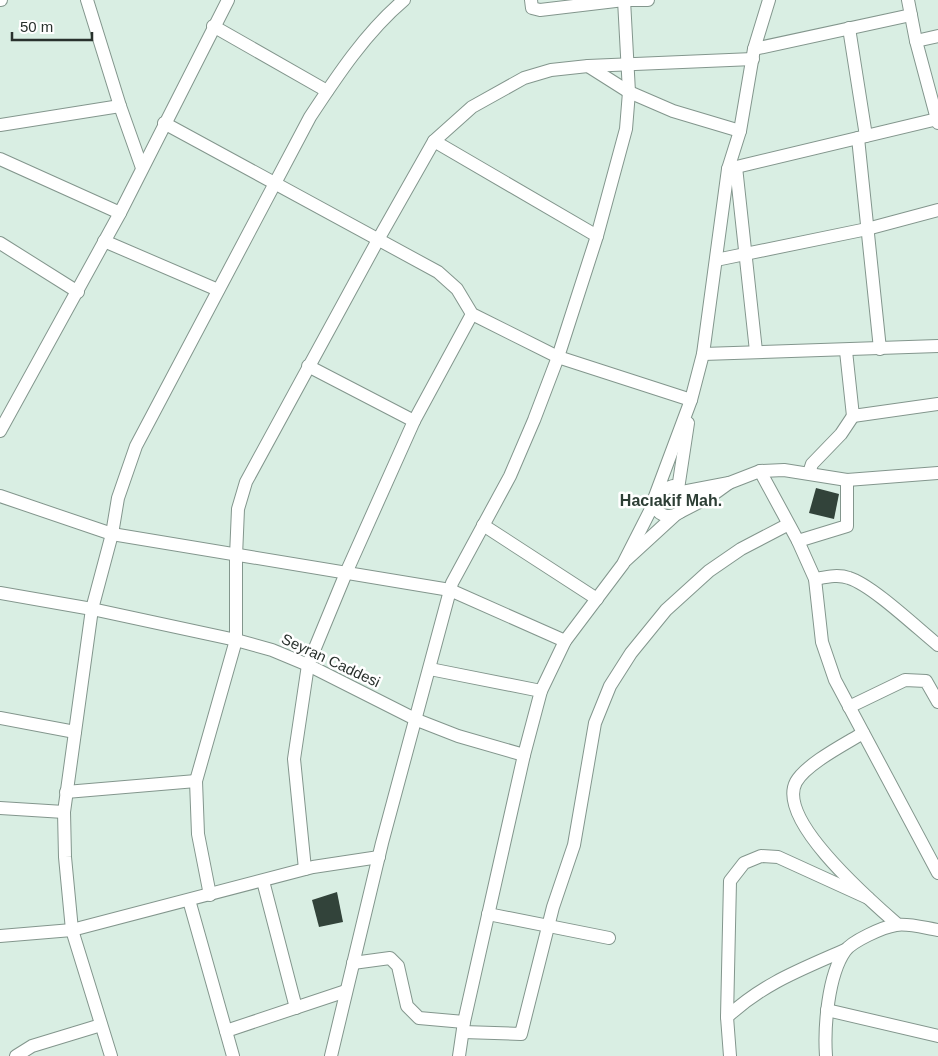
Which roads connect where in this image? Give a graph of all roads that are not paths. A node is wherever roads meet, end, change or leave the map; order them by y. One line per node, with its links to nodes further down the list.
1 (87, 0): 20 (street)
2 (228, 0): 11 (street)
3 (404, 0): 18 (street)
4 (531, 0): 5 (street)
5 (624, 0): 6 (street); 17 (street)
6 (648, 0)
7 (760, 0): 8 (street)
8 (769, 0): 15 (street)
9 (908, 0): 10 (street)
10 (911, 15): 12 (street); 14 (street)
11 (213, 26): 18 (street); 22 (street)
12 (849, 28): 15 (street); 25 (street)
13 (938, 36): 14 (street)
14 (916, 41): 21 (street)
15 (753, 54): 17 (street); 24 (street)
16 (588, 66): 17 (street); 19 (street); 26 (street)
17 (628, 66): 19 (street)
18 (327, 91): 30 (street)
19 (629, 92): 24 (street); 34 (street)
20 (120, 106): 23 (street); 28 (street)
21 (938, 121): 25 (street)
22 (164, 123): 28 (street); 30 (street)
23 (0, 125)
24 (740, 131): 29 (street)
25 (862, 137): 29 (street); 33 (street)
26 (434, 141): 34 (street); 35 (street)
27 (0, 159): 32 (street)
28 (142, 168): 32 (street)
29 (732, 168): 38 (street); 39 (street)
30 (276, 182): 35 (street); 40 (street)
31 (938, 210): 33 (street)
32 (120, 214): 36 (street)
33 (868, 229): 38 (street); 44 (street)
34 (597, 236): 48 (street)
35 (379, 238): 42 (street); 49 (street)
36 (104, 241): 40 (street); 41 (street)
37 (0, 243): 41 (street)
38 (745, 254): 39 (street); 45 (street)
39 (716, 260): 47 (street)
40 (218, 290): 67 (street)
41 (78, 292): 54 (street)
42 (472, 314): 48 (street); 53 (street)
43 (938, 346): 44 (street)
44 (880, 350): 46 (street)
45 (756, 351): 46 (street); 47 (street)
46 (846, 351): 52 (street)
47 (703, 354): 50 (street)
48 (558, 357): 50 (street); 65 (street)
49 (308, 366): 53 (street); 69 (street)
50 (691, 400): 60 (street); 61 (street)
51 (938, 404): 52 (street)
52 (852, 416): 56 (street)
53 (414, 421): 71 (street)
54 (2, 422)
55 (760, 471): 56 (street); 59 (street); 66 (street)
56 (809, 473): 58 (street)
57 (938, 473): 58 (street)
58 (848, 480): 68 (street)
59 (729, 484): 61 (street); 64 (street)
60 (658, 490): 61 (street); 63 (street)
61 (680, 491): 64 (street)
62 (0, 496): 67 (street)
63 (654, 503): 64 (street); 70 (street)
64 (677, 514): 70 (street)
65 (483, 525): 73 (street); 75 (street)
66 (787, 525): 68 (street); 103 (street)
67 (112, 534): 69 (street); 76 (street)
68 (798, 541): 72 (street)
69 (236, 556): 71 (street); 77 (street)
70 (623, 564): 75 (street)
71 (346, 572): 73 (street); 80 (street)
72 (815, 579): 79 (street); 84 (street)
73 (450, 590): 78 (street); 81 (street)
74 (0, 593): 76 (street, Seyran Caddesi)
75 (597, 599): 78 (street)
76 (92, 609): 77 (street, Seyran Caddesi); 87 (street)
77 (236, 640): 80 (street, Seyran Caddesi); 90 (street)
78 (565, 641): 82 (street)
79 (938, 645)
80 (308, 665): 86 (street, Seyran Caddesi); 95 (street)
81 (430, 669): 82 (street); 86 (street)
82 (541, 691): 89 (street)
83 (938, 702): 84 (street)
84 (849, 707): 88 (street)
85 (0, 718): 87 (street)
86 (417, 720): 89 (street, Seyran Caddesi); 94 (street)
87 (75, 732): 91 (street)
88 (863, 733): 96 (street); 99 (street)
89 (524, 755): 101 (street)
90 (196, 781): 91 (street); 98 (street)
91 (66, 792): 93 (street)
92 (0, 808): 93 (street)
93 (64, 812): 104 (street)
94 (379, 857): 95 (street); 109 (street)
95 (305, 869): 97 (street)
96 (938, 873)
97 (263, 881): 98 (street); 111 (street)
98 (210, 894): 100 (street)
99 (868, 898): 102 (street); 113 (street)
100 (189, 900): 104 (street); 116 (street)
101 (488, 914): 103 (street); 115 (street)
102 (897, 924): 105 (street); 108 (street)
103 (548, 926): 107 (street); 115 (street)
104 (72, 930): 106 (street); 114 (street)
105 (938, 930)
106 (0, 936)
107 (609, 938)
108 (845, 950): 112 (street); 113 (street)
109 (353, 963): 110 (street); 115 (street)
110 (346, 991): 111 (street); 121 (street)
111 (296, 1008): 116 (street)
112 (827, 1010): 117 (street); 124 (street)
113 (727, 1017): 123 (street)
114 (101, 1024): 118 (street); 119 (street)
115 (463, 1027): 122 (street)
116 (226, 1031): 120 (street)
117 (938, 1036)
118 (16, 1056)
119 (111, 1056)
120 (233, 1056)
121 (331, 1056)
122 (459, 1056)
123 (730, 1056)
124 (826, 1056)

